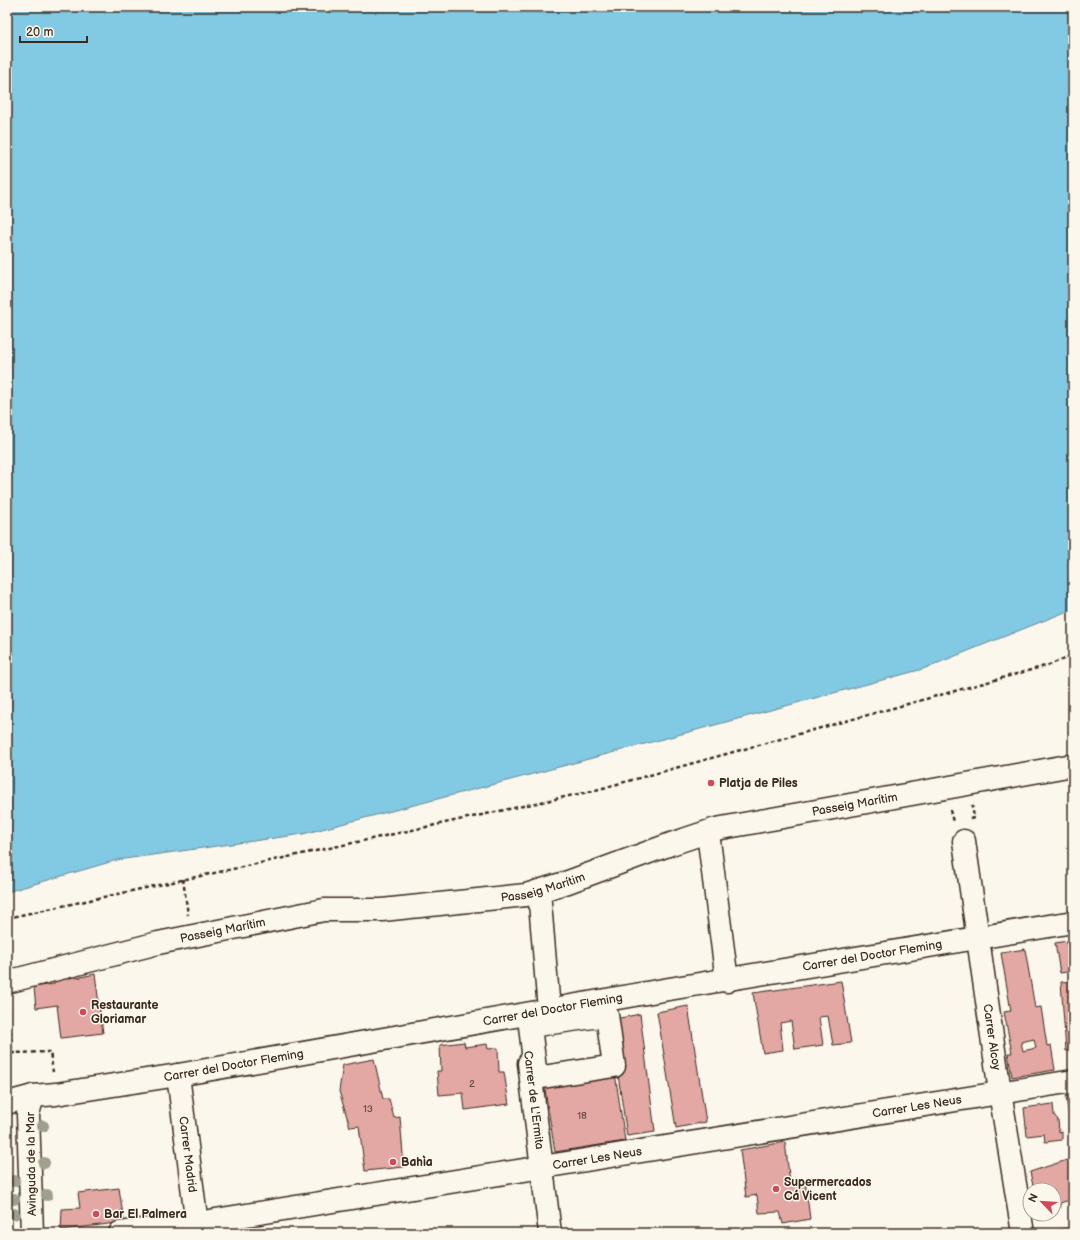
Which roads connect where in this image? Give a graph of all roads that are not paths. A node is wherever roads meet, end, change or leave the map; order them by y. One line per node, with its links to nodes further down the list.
1 (1073, 765): 2 (street, Passeig Marítim)
2 (708, 834): 4 (street, Passeig Marítim); 7 (street)
3 (964, 841): 6 (street, Carrer Alcoy)
4 (539, 891): 8 (street, Passeig Marítim); 9 (street)
5 (1073, 922): 6 (street, Carrer del Doctor Fleming)
6 (978, 938): 7 (street, Carrer del Doctor Fleming); 13 (street, Carrer Alcoy)
7 (727, 981): 9 (street, Carrer del Doctor Fleming)
8 (7, 982)
9 (551, 1010): 10 (street, Carrer del Doctor Fleming)
10 (523, 1015): 11 (street, Carrer del Doctor Fleming); 16 (street, Carrer de L'Ermita)
11 (178, 1075): 14 (street, Carrer del Doctor Fleming); 17 (street, Carrer Madrid)
12 (1073, 1081): 13 (street, Carrer Les Neus)
13 (1000, 1092): 16 (street, Carrer Les Neus); 21 (street, Carrer Alcoy)
14 (33, 1096): 15 (street, Carrer del Doctor Fleming); 18 (street, Avinguda de la Mar)
15 (7, 1103)
16 (542, 1167): 17 (street, Carrer Les Neus); 20 (street, Carrer de L'Ermita)
17 (198, 1228): 19 (street, Carrer Les Neus)
18 (32, 1233)
19 (120, 1233)
20 (550, 1233)
21 (1023, 1233)

